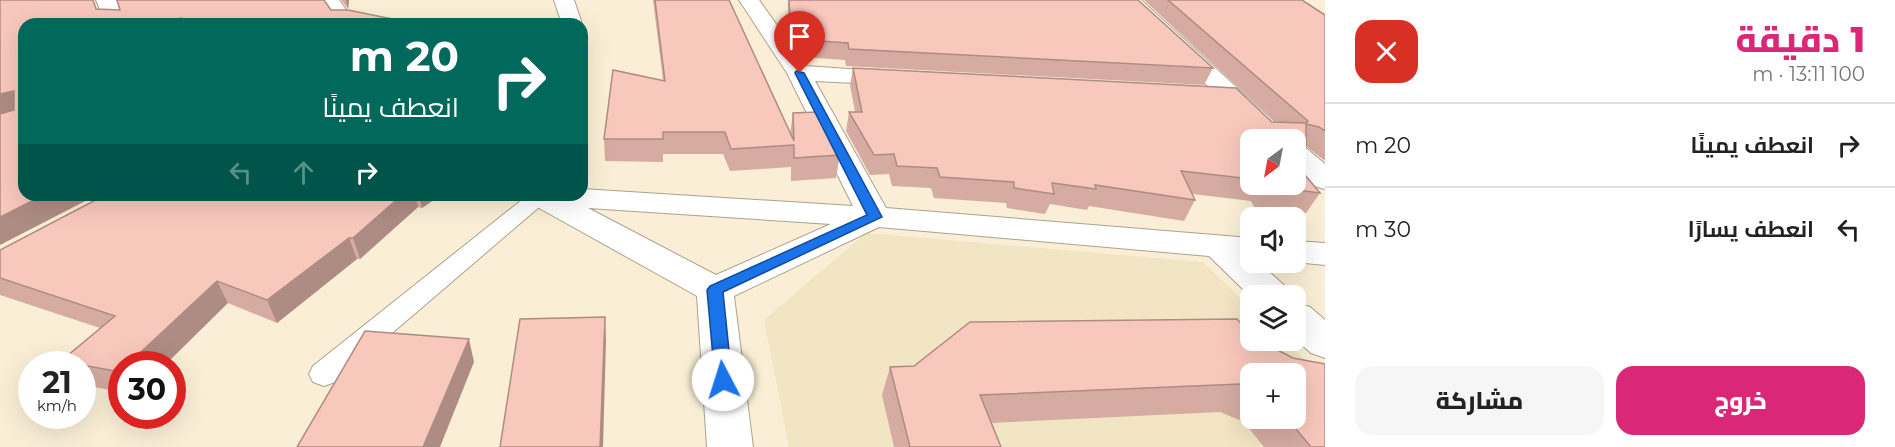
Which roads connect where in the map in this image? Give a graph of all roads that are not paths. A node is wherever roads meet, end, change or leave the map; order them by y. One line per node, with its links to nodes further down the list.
1 (106, 0): 6 (street)
2 (329, 0): 7 (street)
3 (564, 0): 8 (street)
4 (749, 0): 9 (street)
5 (1126, 3): 12 (street)
6 (114, 18)
7 (342, 18)
8 (570, 18)
9 (800, 73): 10 (street); 19 (street)
10 (917, 79)
11 (1198, 95): 12 (street)
12 (1233, 97): 13 (street)
13 (1268, 129)
14 (1306, 163): 15 (street)
15 (1325, 180)
16 (588, 199): 19 (street)
17 (536, 201): 27 (lane)
18 (551, 201): 24 (street)
19 (875, 217): 20 (street); 24 (street)
20 (1235, 248): 23 (street)
21 (1306, 253): 22 (street)
22 (1325, 254)
23 (1264, 285)
24 (715, 290): 28 (street)
25 (1306, 326): 26 (street)
26 (1325, 344)
27 (324, 374)
28 (730, 447)

